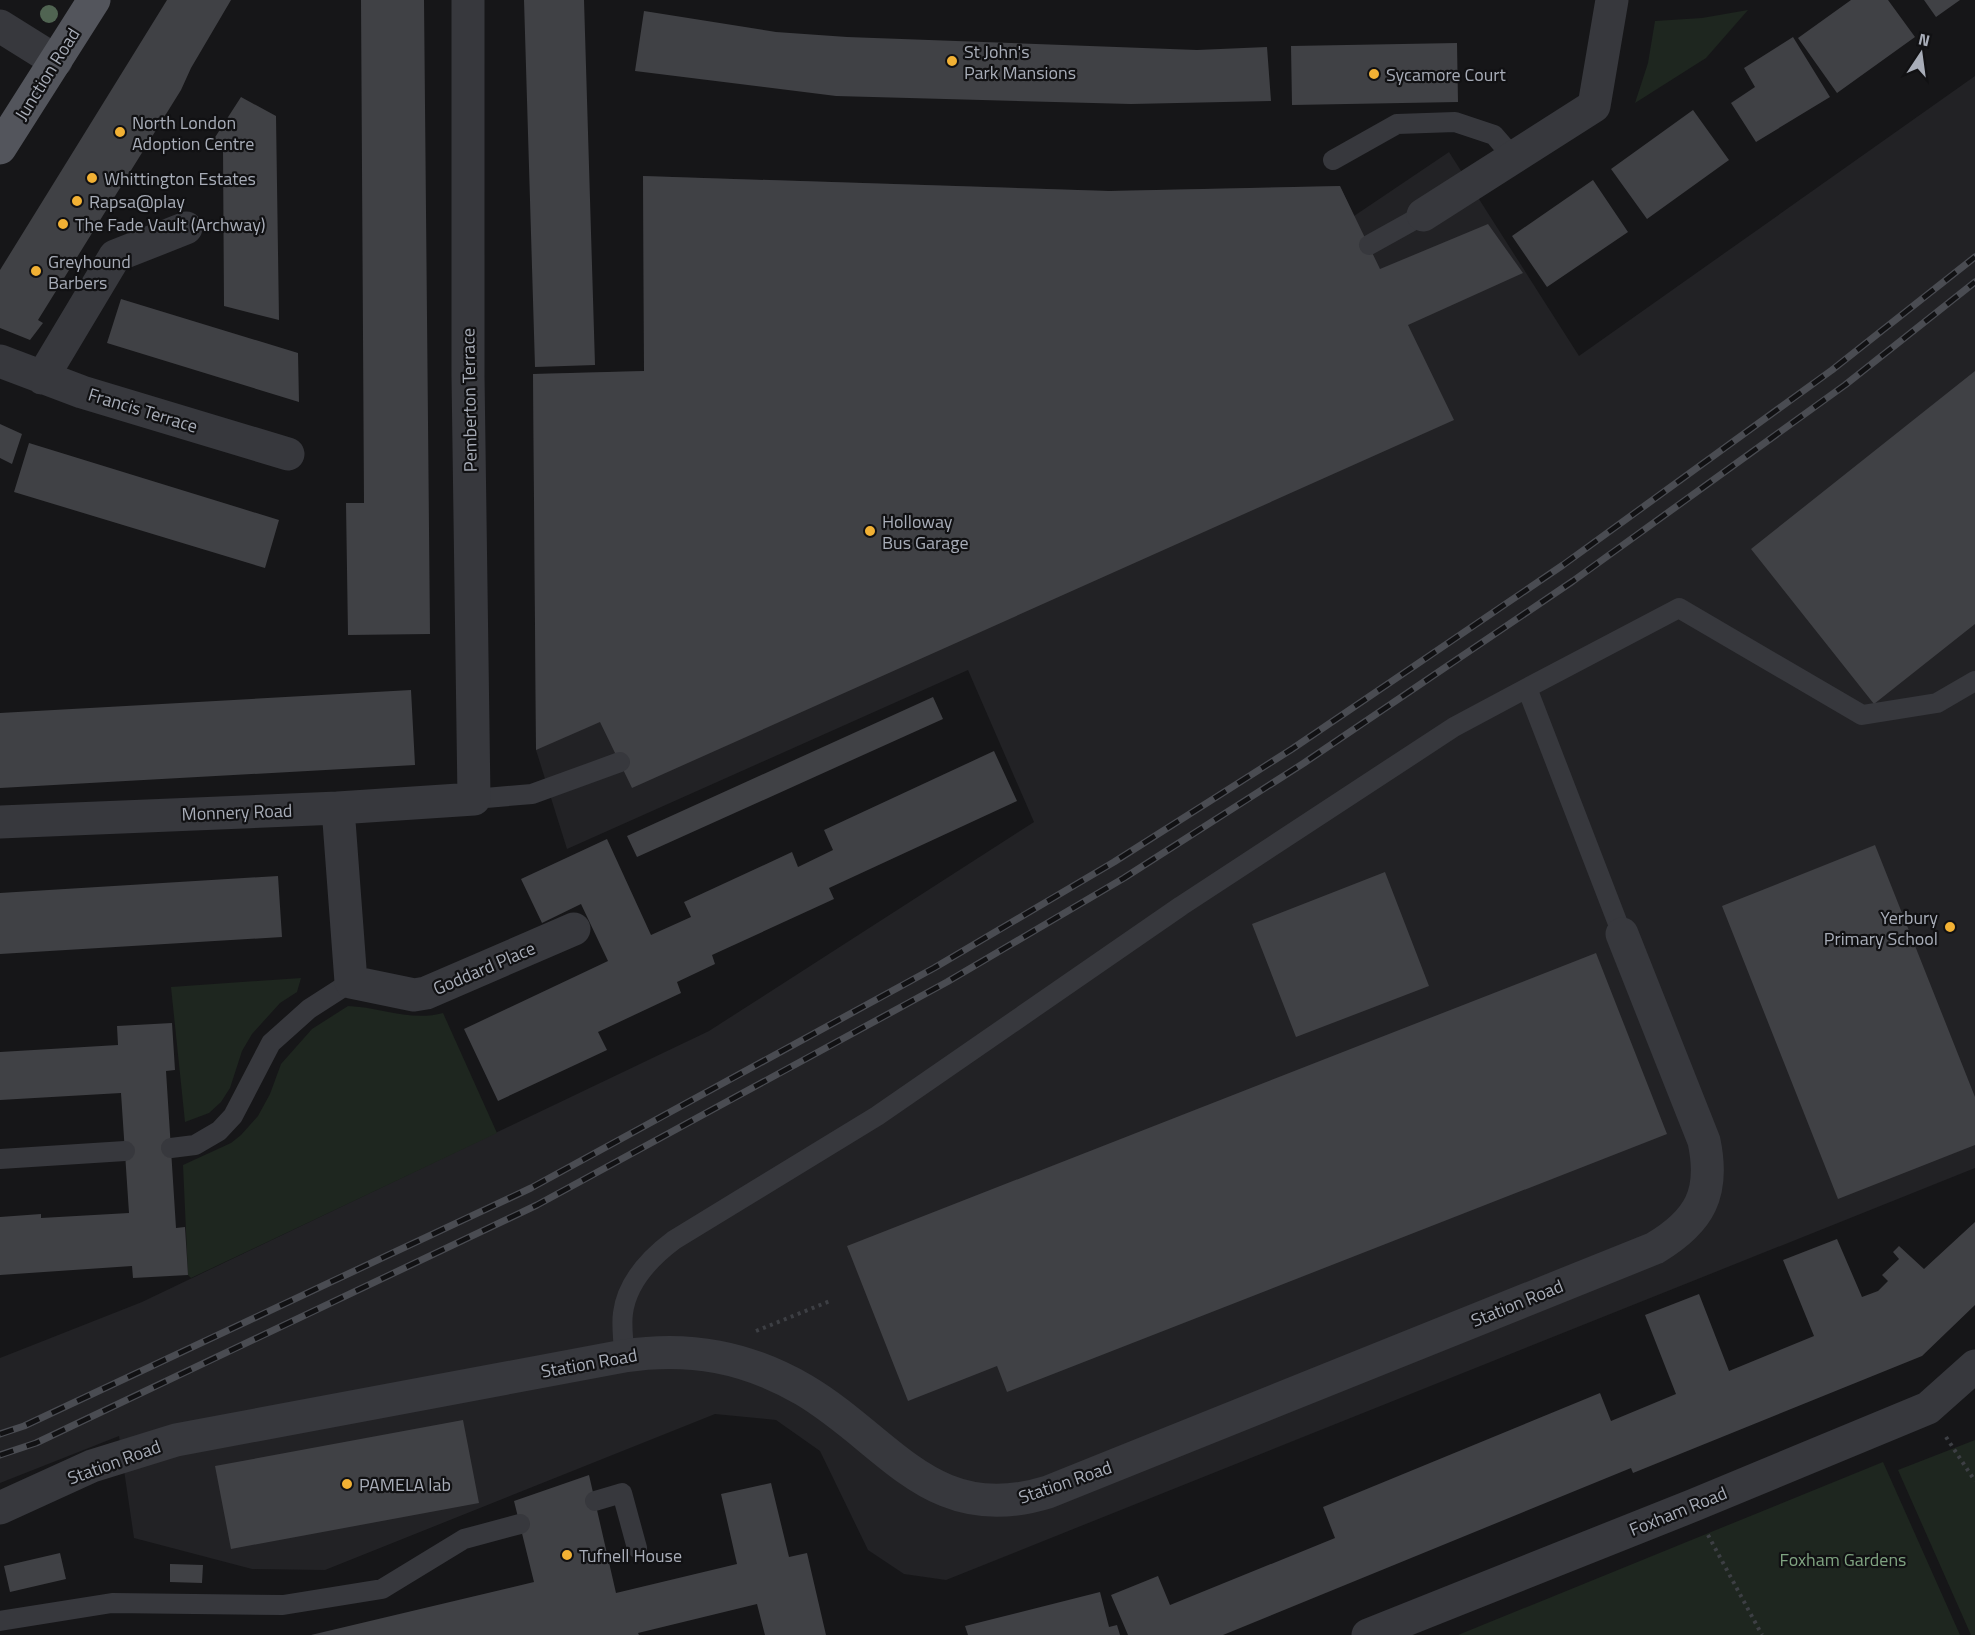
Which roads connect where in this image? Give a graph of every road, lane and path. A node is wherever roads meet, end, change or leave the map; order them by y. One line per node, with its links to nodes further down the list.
1 (94, 0): 5 (main road, Junction Road)
2 (468, 0): 18 (street, Pemberton Terrace)
3 (1612, 0): 7 (street)
4 (0, 26): 5 (street)
5 (56, 61): 6 (main road, Junction Road)
6 (0, 148)
7 (1513, 158): 8 (lane); 9 (street)
8 (1333, 160)
9 (1423, 215): 11 (lane)
10 (186, 228): 13 (street)
11 (1369, 246)
12 (0, 361): 13 (street, Francis Terrace)
13 (42, 378): 14 (street, Francis Terrace)
14 (288, 454)
15 (1975, 681): 16 (lane)
16 (1527, 688): 22 (lane); 29 (lane)
17 (620, 762): 18 (lane)
18 (474, 799): 19 (street, Monnery Road)
19 (338, 808): 20 (street, Monnery Road); 23 (street)
20 (0, 822)
21 (574, 929): 23 (street, Goddard Place)
22 (1622, 934): 29 (street, Station Road)
23 (351, 982): 24 (lane)
24 (171, 1148)
25 (125, 1151): 26 (lane)
26 (0, 1159)
27 (830, 1301): 28 (path)
28 (755, 1331)
29 (624, 1356): 35 (street, Station Road)
30 (1975, 1366): 31 (street, Foxham Road)
31 (1928, 1408): 32 (path); 34 (street, Foxham Road)
32 (1975, 1481)
33 (595, 1501): 37 (lane)
34 (1694, 1505): 39 (street, Foxham Road); 40 (path)
35 (0, 1508)
36 (520, 1524): 38 (lane)
37 (637, 1548)
38 (0, 1621)
39 (1368, 1635)
40 (1762, 1635)

